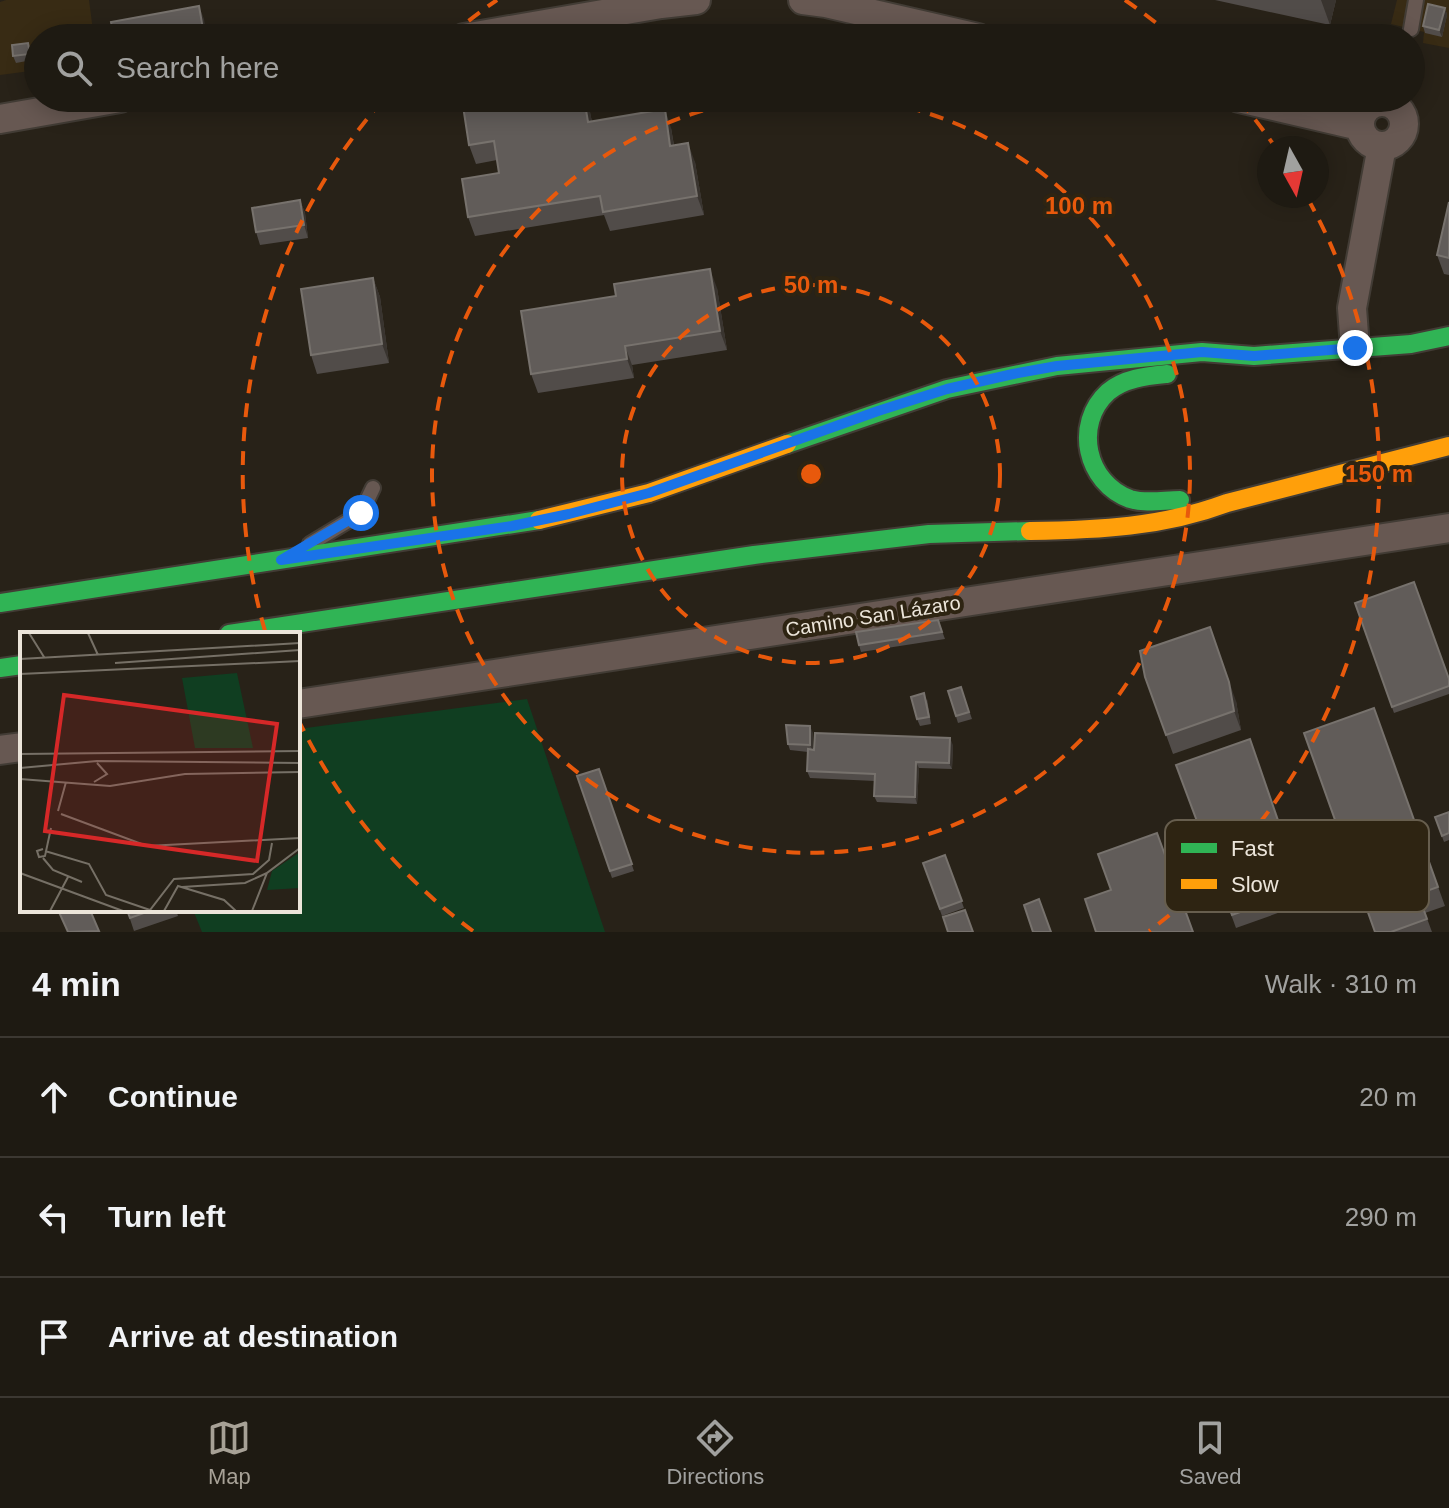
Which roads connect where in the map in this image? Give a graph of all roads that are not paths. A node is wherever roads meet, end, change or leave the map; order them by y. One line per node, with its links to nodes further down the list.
1 (696, 0): 4 (street)
2 (803, 0): 5 (street)
3 (1416, 0): 6 (lane)
4 (545, 24)
5 (917, 24)
6 (1412, 24)
7 (40, 112): 11 (street)
8 (1300, 112): 12 (street)
9 (1363, 112): 12 (street)
10 (1400, 112): 13 (street)
11 (0, 119)
12 (1360, 126): 13 (street)
13 (1382, 146): 16 (street)
14 (1449, 336): 15 (main road)
15 (1411, 344): 16 (main road); 17 (lane)
16 (1355, 348): 18 (main road)
17 (1449, 350)
18 (1254, 356): 21 (main road); 23 (main road)
19 (1449, 446): 21 (main road)
20 (373, 488): 23 (lane)
21 (1227, 503): 25 (main road)
22 (1449, 528): 28 (street, Camino San Lázaro)
23 (281, 560): 24 (main road)
24 (0, 603)
25 (242, 632)
26 (20, 665): 27 (main road)
27 (0, 668)
28 (300, 704)
29 (20, 747): 30 (street)
30 (0, 750)

